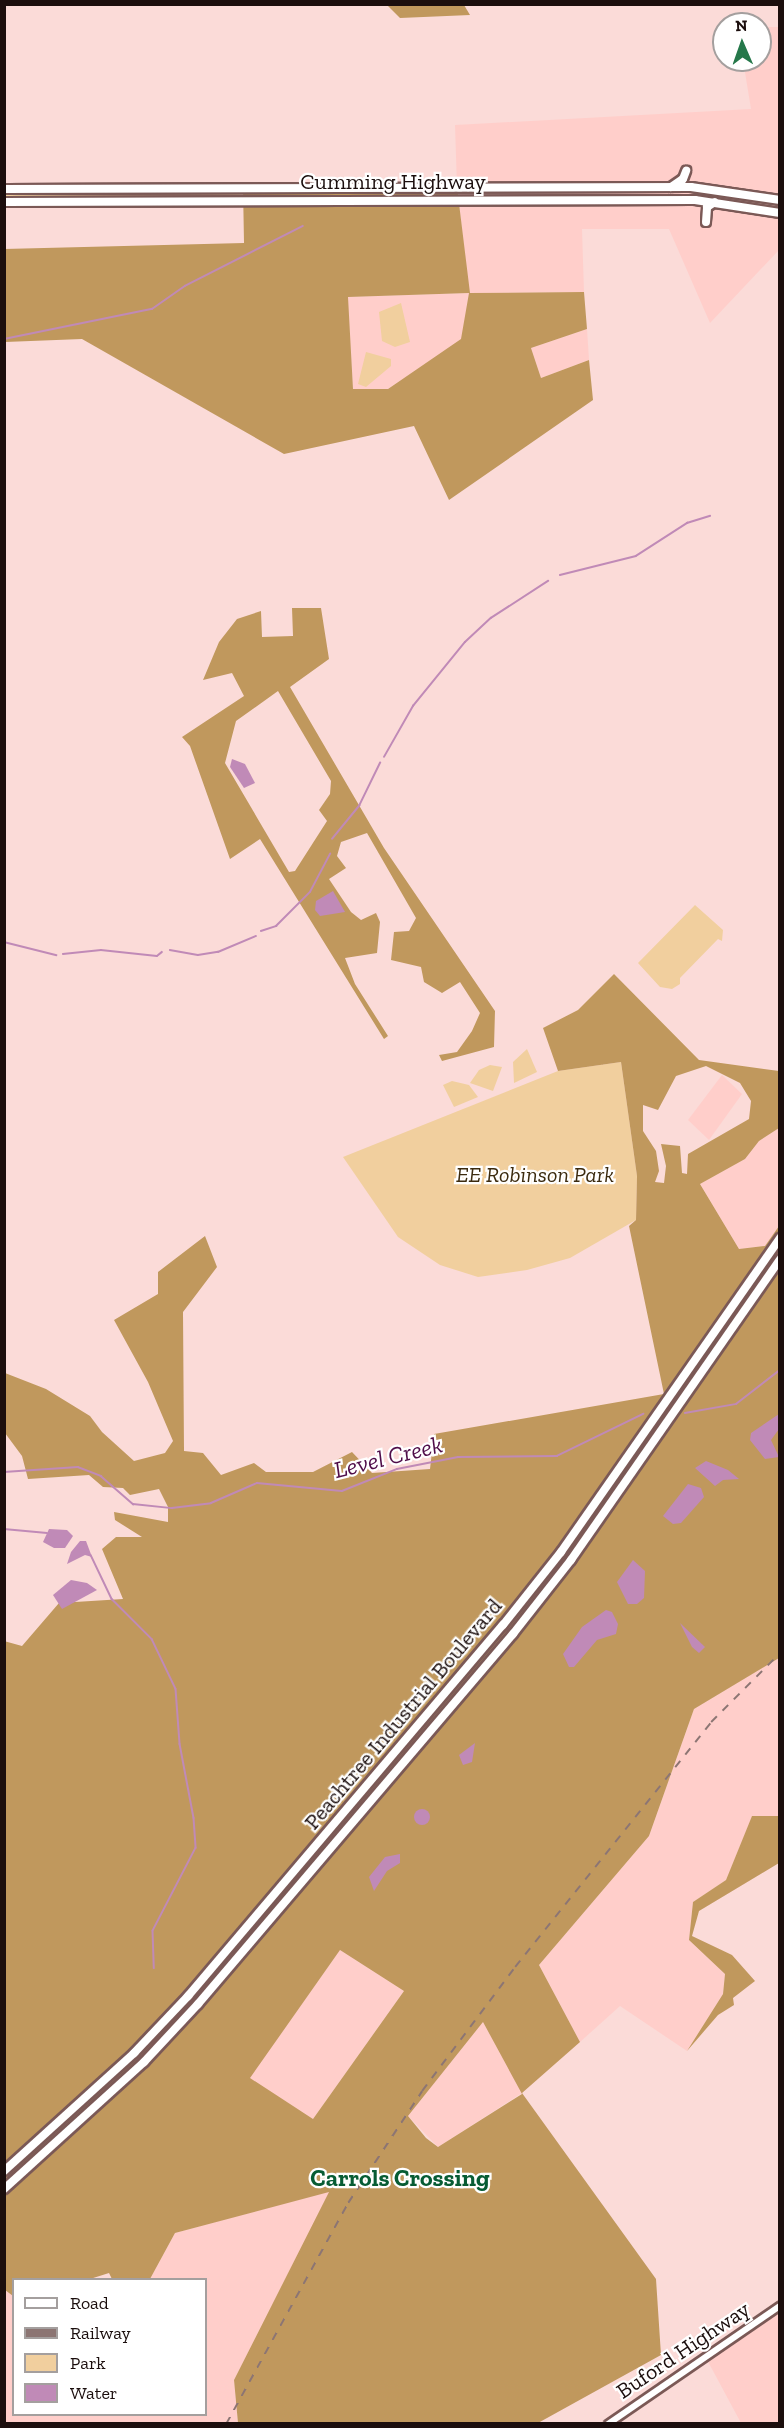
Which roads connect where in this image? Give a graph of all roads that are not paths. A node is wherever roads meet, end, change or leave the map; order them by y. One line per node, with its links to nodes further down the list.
1 (686, 171): 2 (highway)
2 (669, 187): 3 (highway, Cumming Highway); 4 (highway, Cumming Highway)
3 (4, 189)
4 (780, 200)
5 (4, 202): 6 (highway, Cumming Highway)
6 (715, 202): 7 (highway, Cumming Highway); 8 (highway)
7 (780, 213)
8 (706, 222)
9 (780, 1238): 11 (highway, Peachtree Industrial Boulevard)
10 (780, 1259): 12 (highway, Peachtree Industrial Boulevard)
11 (4, 2171)
12 (4, 2189)
13 (780, 2306): 14 (main road, Buford Highway)
14 (608, 2424)

